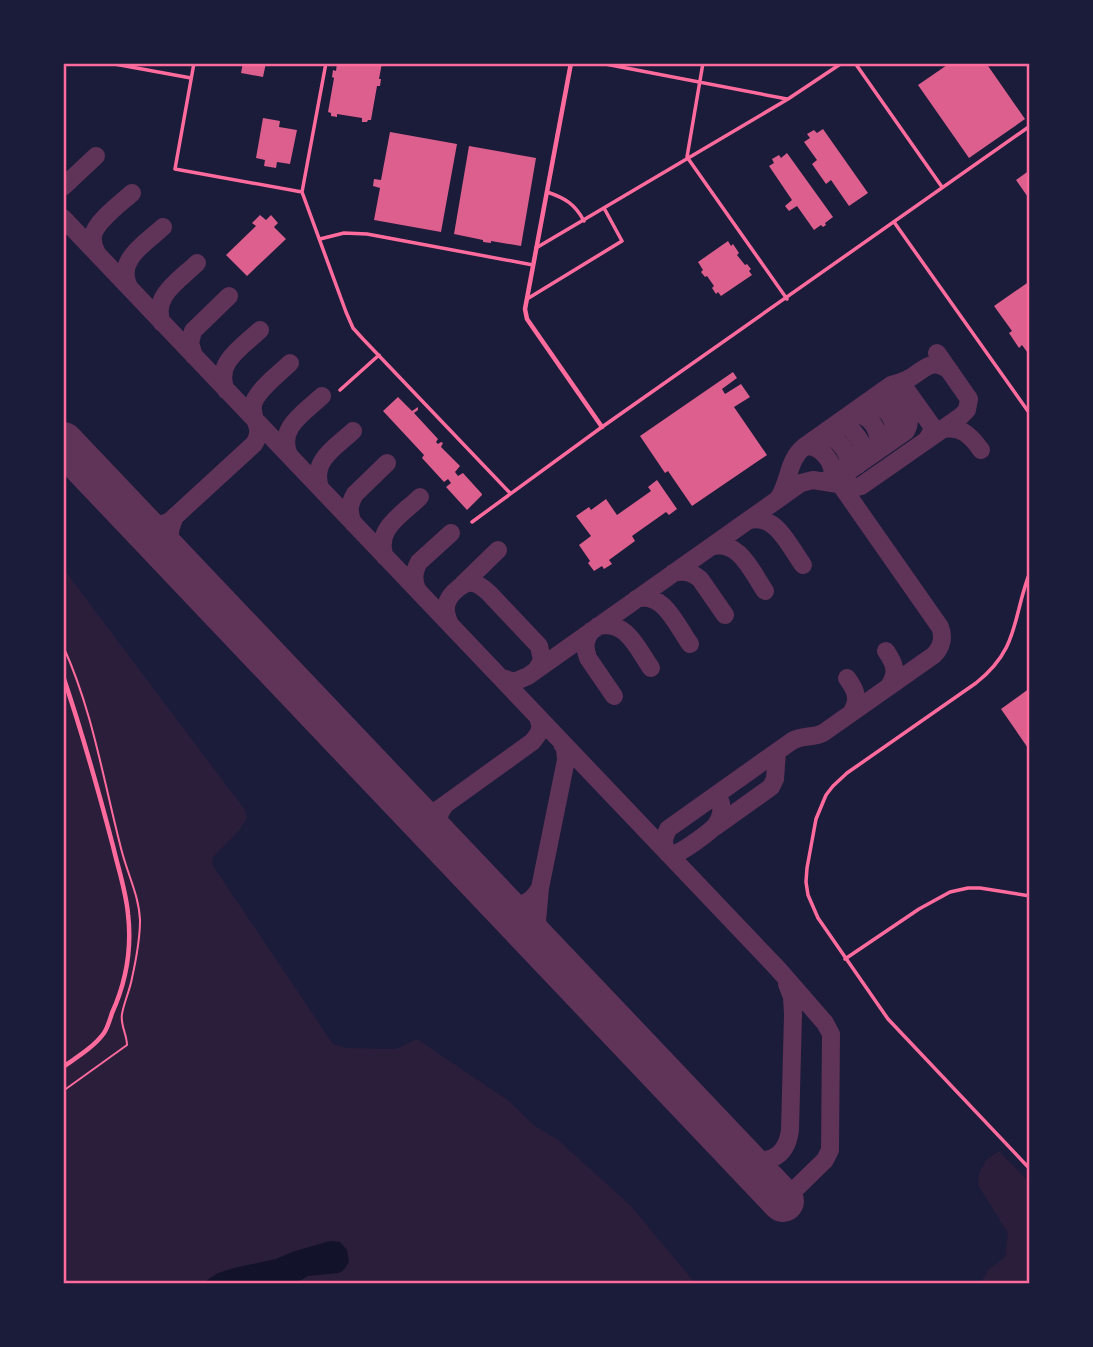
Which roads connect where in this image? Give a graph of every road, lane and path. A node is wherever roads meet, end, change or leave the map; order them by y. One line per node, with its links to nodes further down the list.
1 (108, 63): 9 (street)
2 (194, 63): 9 (street)
3 (326, 63): 15 (street)
4 (570, 63): 16 (street)
5 (600, 63): 10 (street)
6 (703, 63): 10 (street)
7 (842, 63): 11 (street)
8 (855, 63): 14 (street)
9 (191, 78): 15 (street)
10 (700, 82): 11 (street); 13 (street)
11 (788, 99): 13 (street)
12 (1030, 126): 14 (street)
13 (687, 158): 17 (street); 24 (street)
14 (943, 188): 19 (street)
15 (302, 192): 20 (street)
16 (547, 192): 18 (street); 21 (street)
17 (604, 208): 18 (street); 23 (street)
18 (584, 221): 21 (street)
19 (894, 222): 24 (street); 27 (street)
20 (320, 239): 22 (street); 25 (street)
21 (536, 248): 22 (street)
22 (533, 265): 23 (street)
23 (527, 299): 28 (street)
24 (787, 299): 28 (street)
25 (379, 355): 26 (street); 29 (street)
26 (340, 390)
27 (1030, 414)
28 (602, 427): 29 (street)
29 (510, 493): 30 (street)
30 (472, 522)
31 (1030, 572): 35 (street)
32 (63, 646): 37 (path)
33 (63, 676): 36 (street)
34 (1030, 897): 35 (street)
35 (845, 959): 38 (street)
36 (63, 1067)
37 (63, 1091)
38 (1030, 1168)

